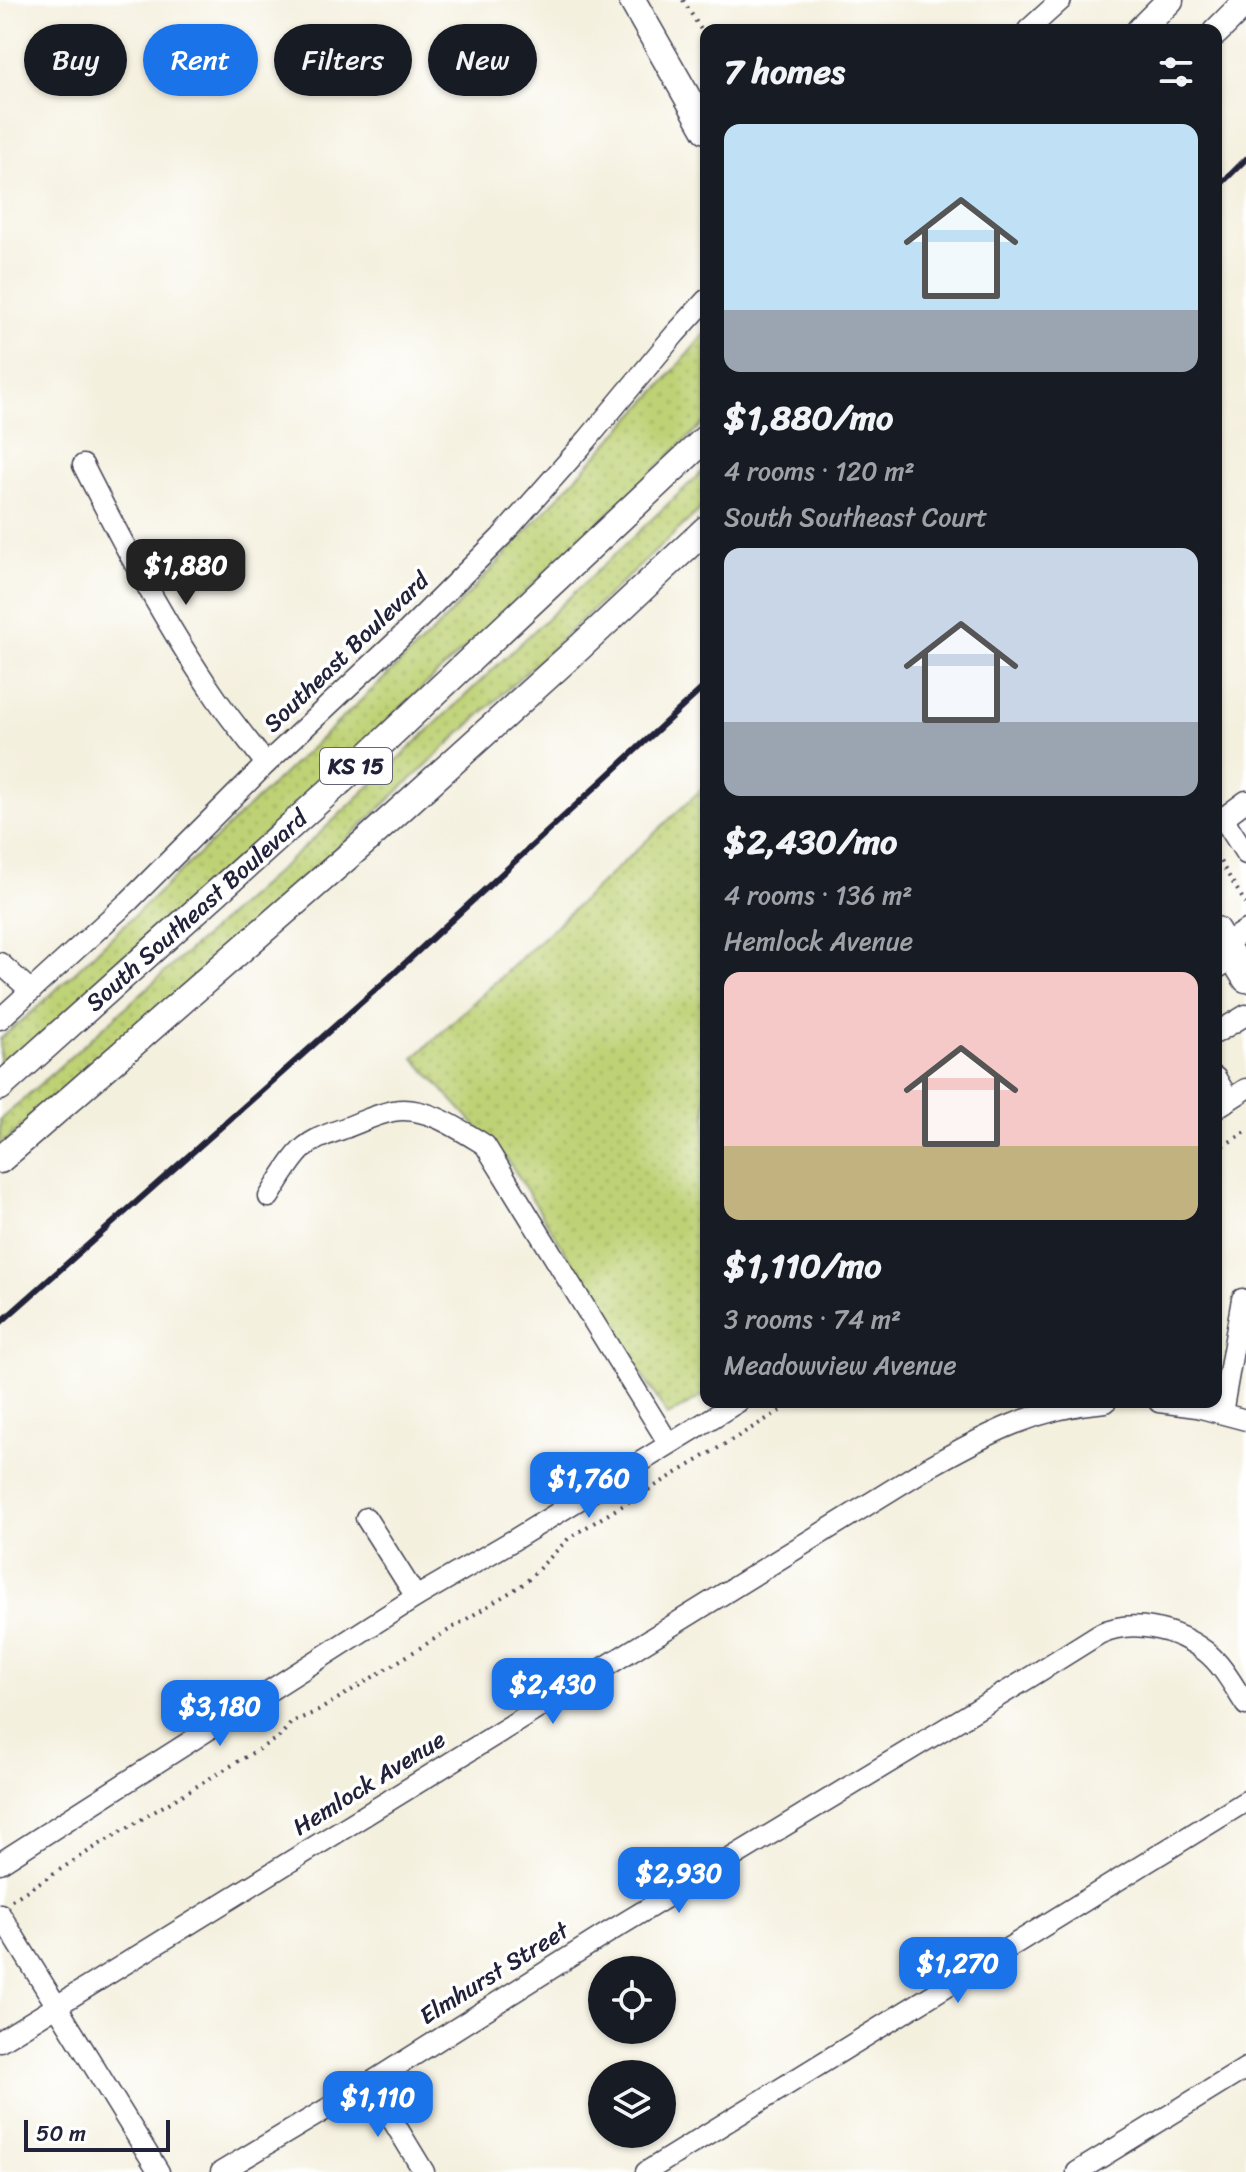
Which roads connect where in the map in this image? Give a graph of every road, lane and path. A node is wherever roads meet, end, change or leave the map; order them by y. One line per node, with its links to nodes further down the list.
1 (632, 0): 10 (main road)
2 (683, 0): 9 (path)
3 (1061, 0): 6 (street)
4 (1170, 0): 7 (main road)
5 (1246, 2): 8 (main road)
6 (1035, 24)
7 (1146, 24)
8 (1222, 26)
9 (700, 28)
10 (700, 119)
11 (700, 307): 15 (street, Southeast Boulevard)
12 (700, 444): 27 (main road, South Southeast Boulevard / KS 15)
13 (83, 465): 15 (street)
14 (700, 535): 30 (main road, KS 15)
15 (266, 764): 23 (street, Southeast Boulevard)
16 (1246, 801): 17 (street)
17 (1222, 818)
18 (1222, 823): 19 (street)
19 (1245, 849)
20 (1222, 865): 21 (path)
21 (1246, 904)
22 (0, 963): 23 (street)
23 (31, 991): 25 (street, Southeast Boulevard)
24 (1246, 1015): 26 (street)
25 (0, 1019)
26 (1222, 1029)
27 (0, 1087)
28 (1246, 1132): 29 (path)
29 (1222, 1146)
30 (0, 1160)
31 (269, 1197): 39 (street)
32 (1242, 1299): 37 (street)
33 (728, 1408): 39 (street)
34 (785, 1408): 45 (path)
35 (1063, 1408): 46 (street, Hemlock Avenue)
36 (1193, 1408): 37 (street)
37 (1222, 1413): 38 (street)
38 (1246, 1420)
39 (669, 1444): 41 (street)
40 (366, 1518): 41 (street)
41 (416, 1597): 44 (street)
42 (1246, 1705): 49 (street, Elmhurst Street)
43 (1246, 1801): 53 (street)
44 (0, 1863)
45 (6, 1907): 46 (street)
46 (58, 2005): 47 (street, Hemlock Avenue); 50 (street)
47 (0, 2041)
48 (1246, 2068): 54 (street)
49 (370, 2083): 51 (street, Elmhurst Street); 52 (street)
50 (159, 2172)
51 (221, 2172)
52 (424, 2172)
53 (646, 2172)
54 (1077, 2172)

